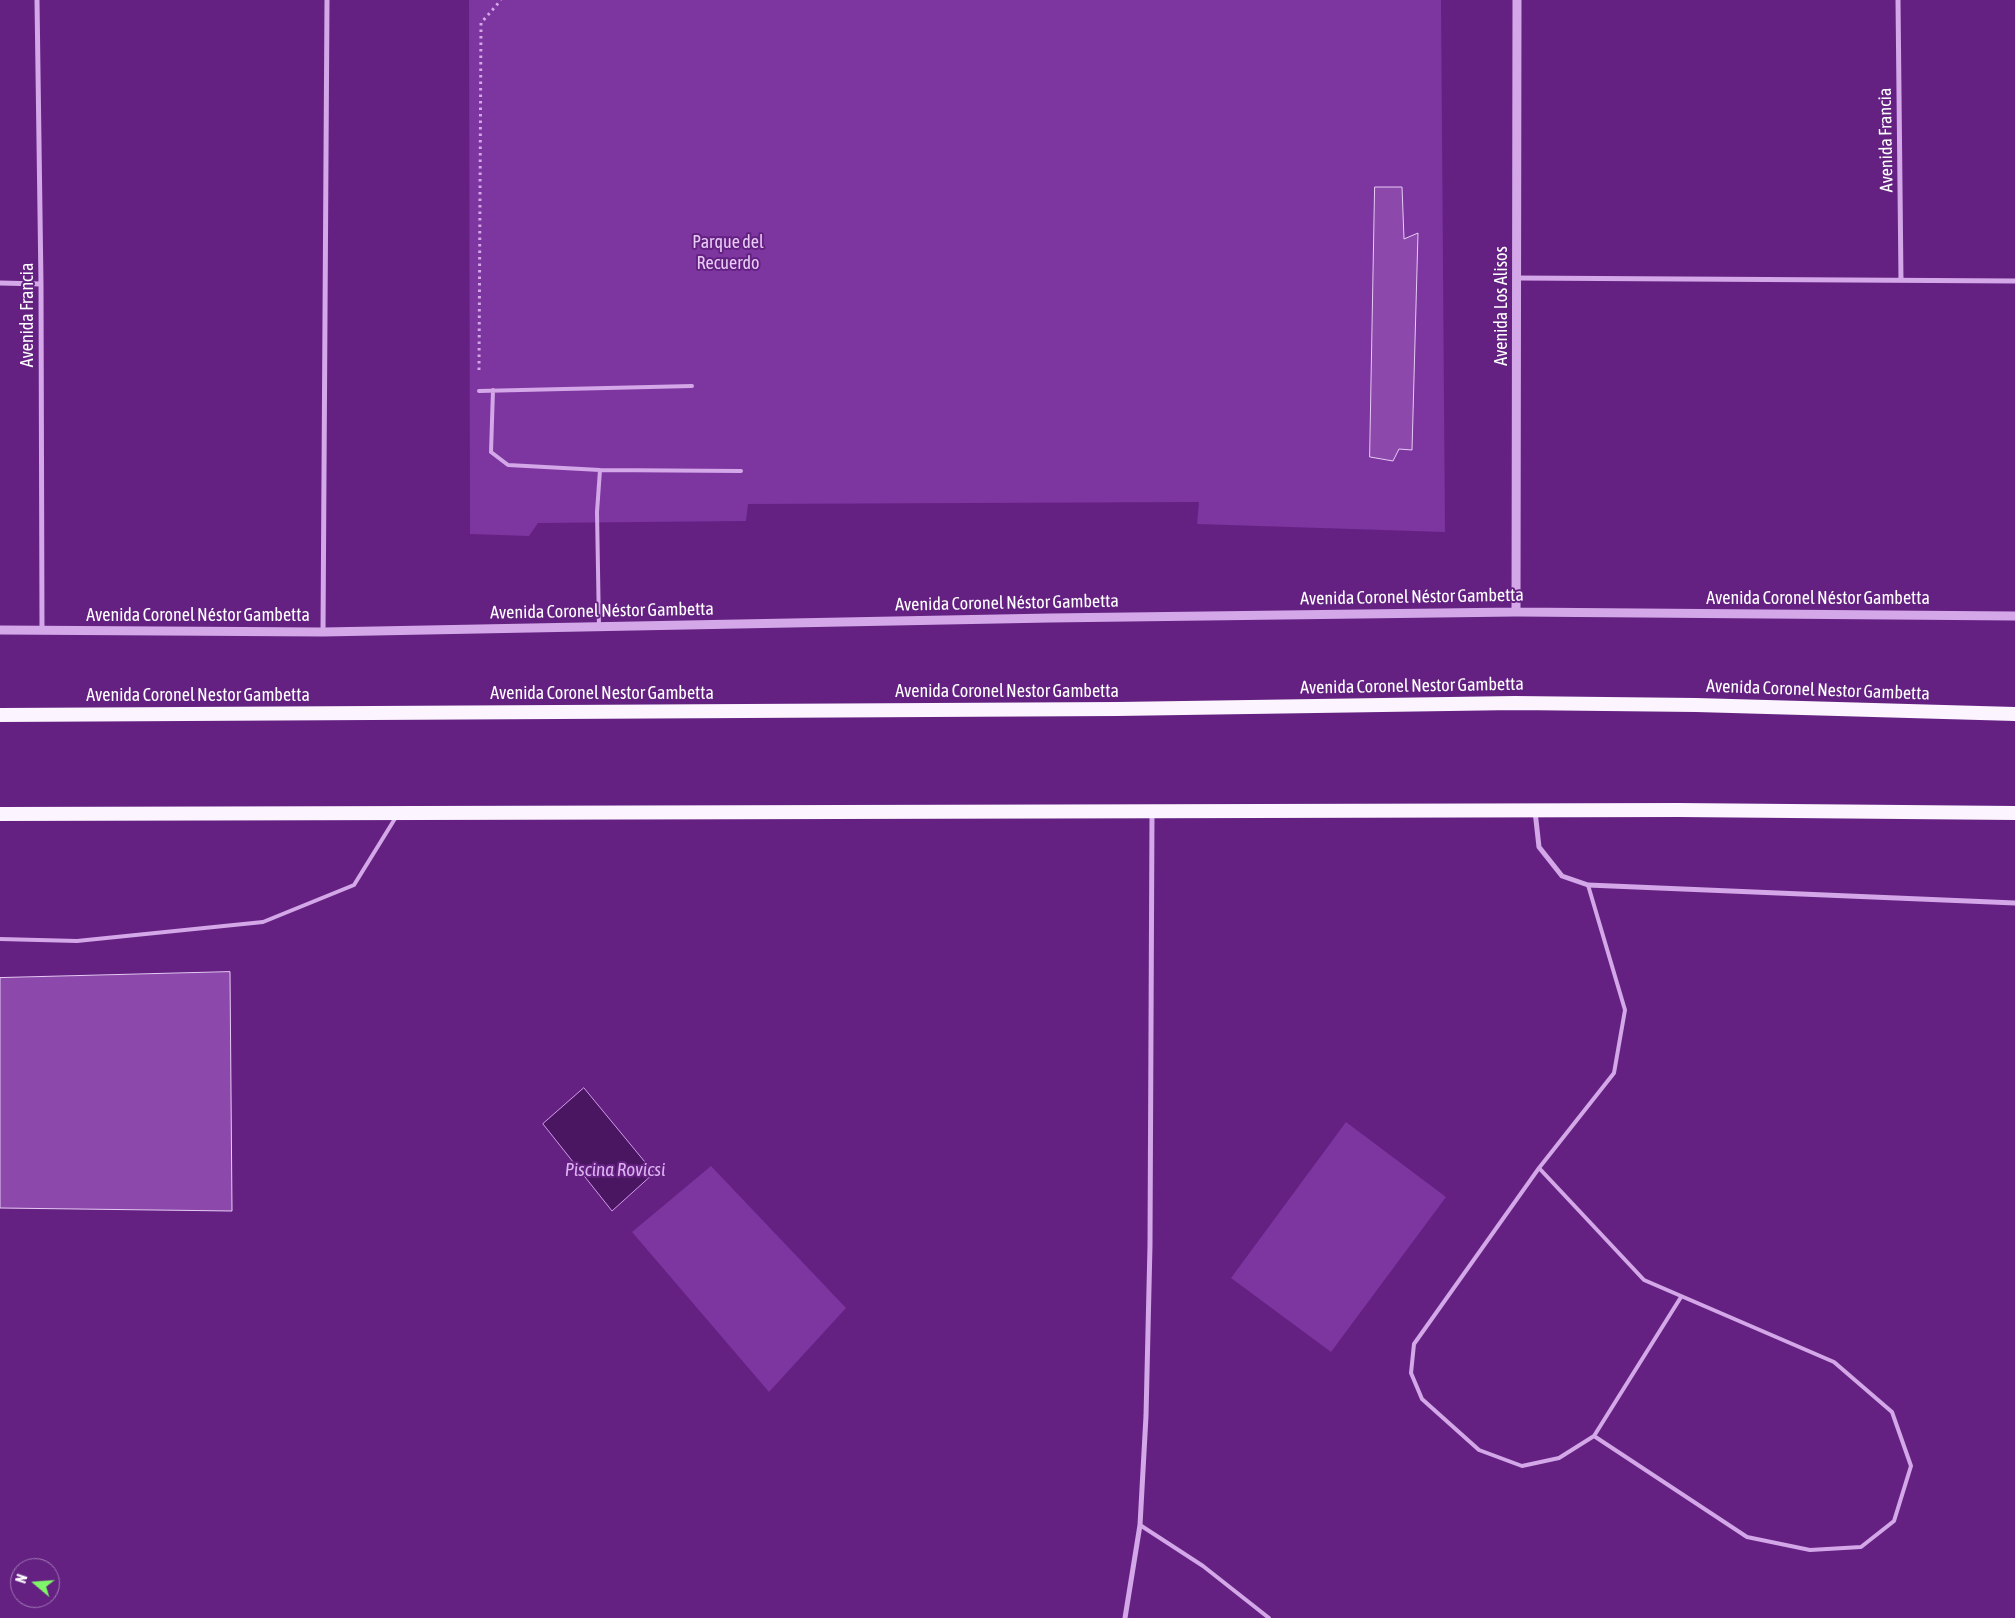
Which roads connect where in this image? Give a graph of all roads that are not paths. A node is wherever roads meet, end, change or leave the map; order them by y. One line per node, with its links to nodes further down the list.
1 (38, 0): 9 (street, Avenida Francia)
2 (327, 0): 20 (street)
3 (1517, 0): 5 (street, Avenida Los Alisos)
4 (1898, 0): 6 (street, Avenida Francia)
5 (1517, 278): 6 (street); 15 (street, Avenida Los Alisos)
6 (1901, 280): 7 (street)
7 (2015, 281)
8 (0, 284): 9 (street)
9 (41, 284): 19 (street, Avenida Francia)
10 (692, 386): 12 (lane)
11 (479, 390): 12 (lane)
12 (493, 390): 13 (lane)
13 (600, 470): 14 (lane); 17 (lane)
14 (740, 471)
15 (1516, 612): 16 (street, Avenida Coronel Néstor Gambetta); 17 (street, Avenida Coronel Néstor Gambetta)
16 (2015, 616)
17 (599, 627): 20 (street, Avenida Coronel Néstor Gambetta)
18 (0, 630): 19 (street, Avenida Coronel Néstor Gambetta)
19 (42, 631): 20 (street, Avenida Coronel Néstor Gambetta)
20 (323, 632)
21 (2015, 714): 22 (highway, Avenida Coronel Nestor Gambetta)
22 (0, 715)
23 (1535, 810): 24 (highway); 26 (highway); 28 (street)
24 (1152, 811): 25 (highway); 34 (street)
25 (399, 813): 27 (highway); 30 (lane)
26 (2015, 813)
27 (0, 814)
28 (1588, 885): 29 (street); 31 (lane)
29 (2015, 903)
30 (0, 939)
31 (1539, 1168): 32 (lane); 33 (lane)
32 (1681, 1297): 33 (lane); 33 (lane)
33 (1594, 1436)
34 (1140, 1525): 35 (street); 36 (lane)
35 (1125, 1618)
36 (1269, 1618)

